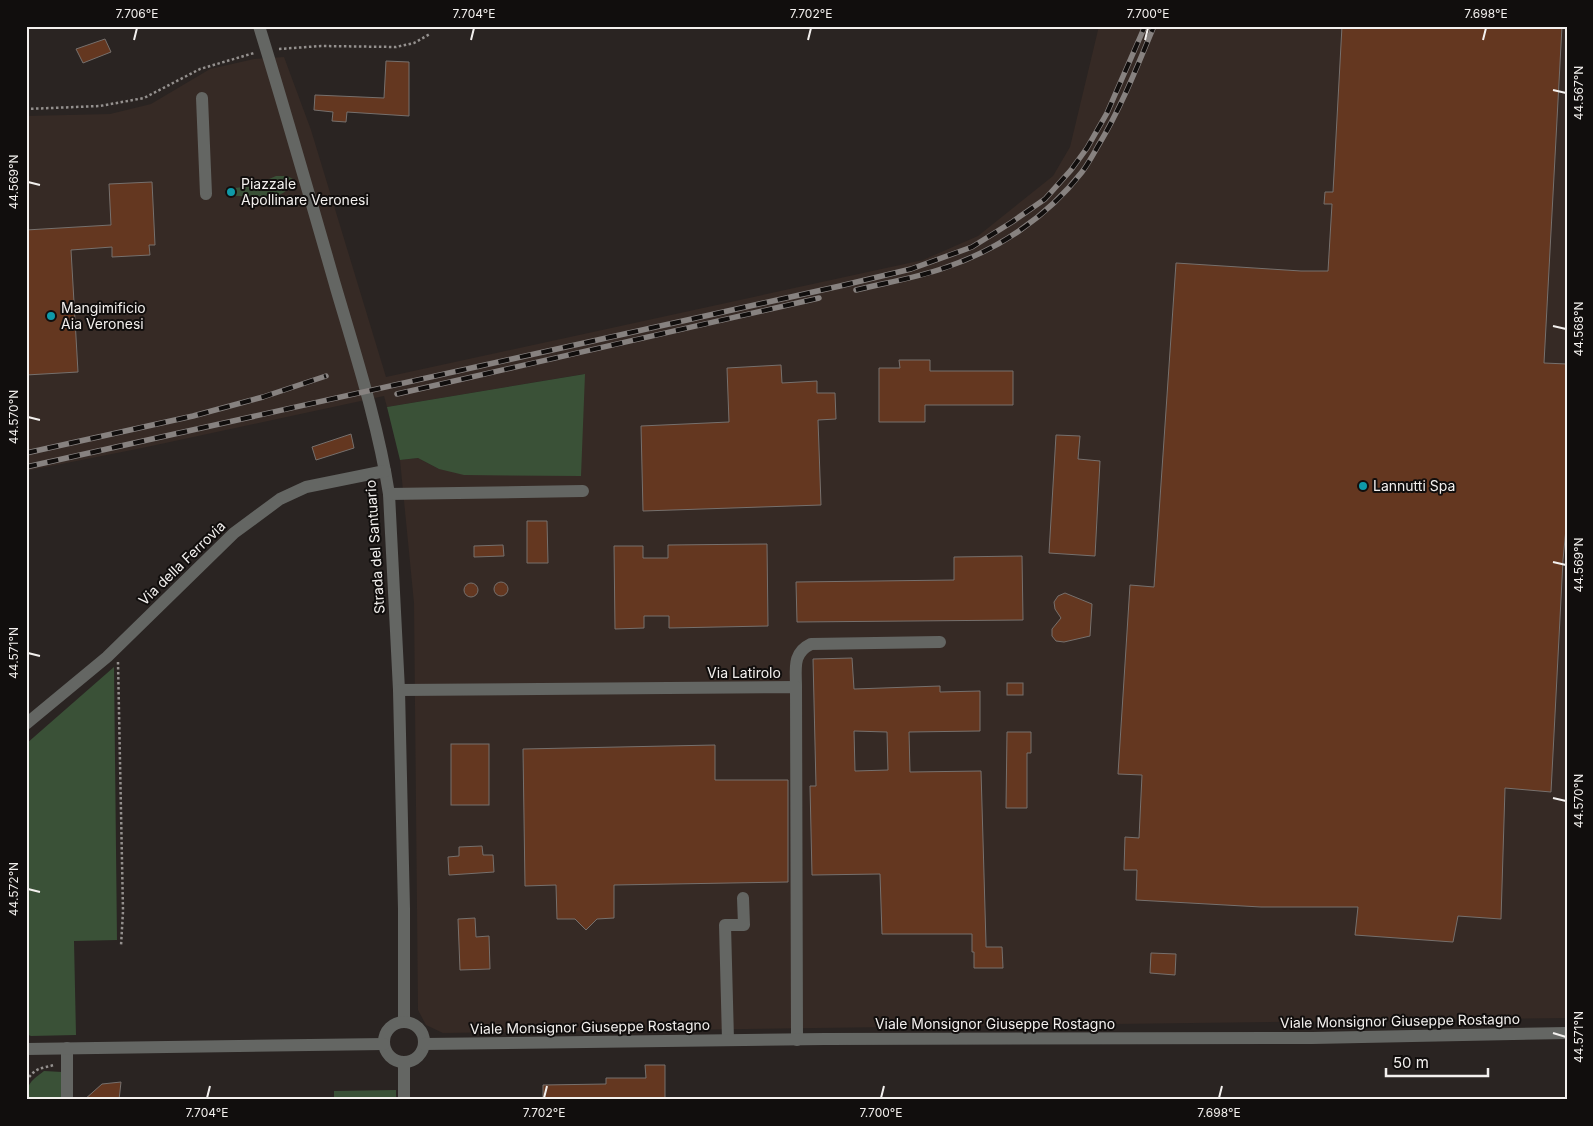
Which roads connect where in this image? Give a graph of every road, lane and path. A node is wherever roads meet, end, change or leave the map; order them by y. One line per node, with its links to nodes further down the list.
1 (259, 26): 3 (street, Strada del Santuario)
2 (430, 34): 3 (path)
3 (266, 49): 5 (path); 7 (street, Strada del Santuario)
4 (202, 98): 6 (street)
5 (26, 109)
6 (206, 194)
7 (385, 471): 9 (street, Strada del Santuario); 11 (street, Via della Ferrovia)
8 (583, 491): 9 (street)
9 (389, 494): 13 (street, Strada del Santuario)
10 (940, 642): 12 (street)
11 (116, 649): 14 (street, Via della Ferrovia); 16 (path)
12 (796, 687): 13 (street, Via Latirolo); 20 (street, Via Latirolo)
13 (399, 690): 17 (street, Strada del Santuario)
14 (26, 724)
15 (743, 898): 19 (street)
16 (121, 946)
17 (404, 1022): 21 (street); 22 (street)
18 (1567, 1033): 20 (street, Viale Monsignor Giuseppe Rostagno)
19 (728, 1040): 20 (street, Viale Monsignor Giuseppe Rostagno); 22 (street, Viale Monsignor Giuseppe Rostagno)
20 (797, 1040)
21 (384, 1044): 23 (street); 25 (street)
22 (424, 1044): 25 (street)
23 (63, 1048): 24 (street); 26 (path); 27 (street)
24 (26, 1049)
25 (404, 1062): 28 (street)
26 (26, 1081)
27 (67, 1100)
28 (404, 1100)

